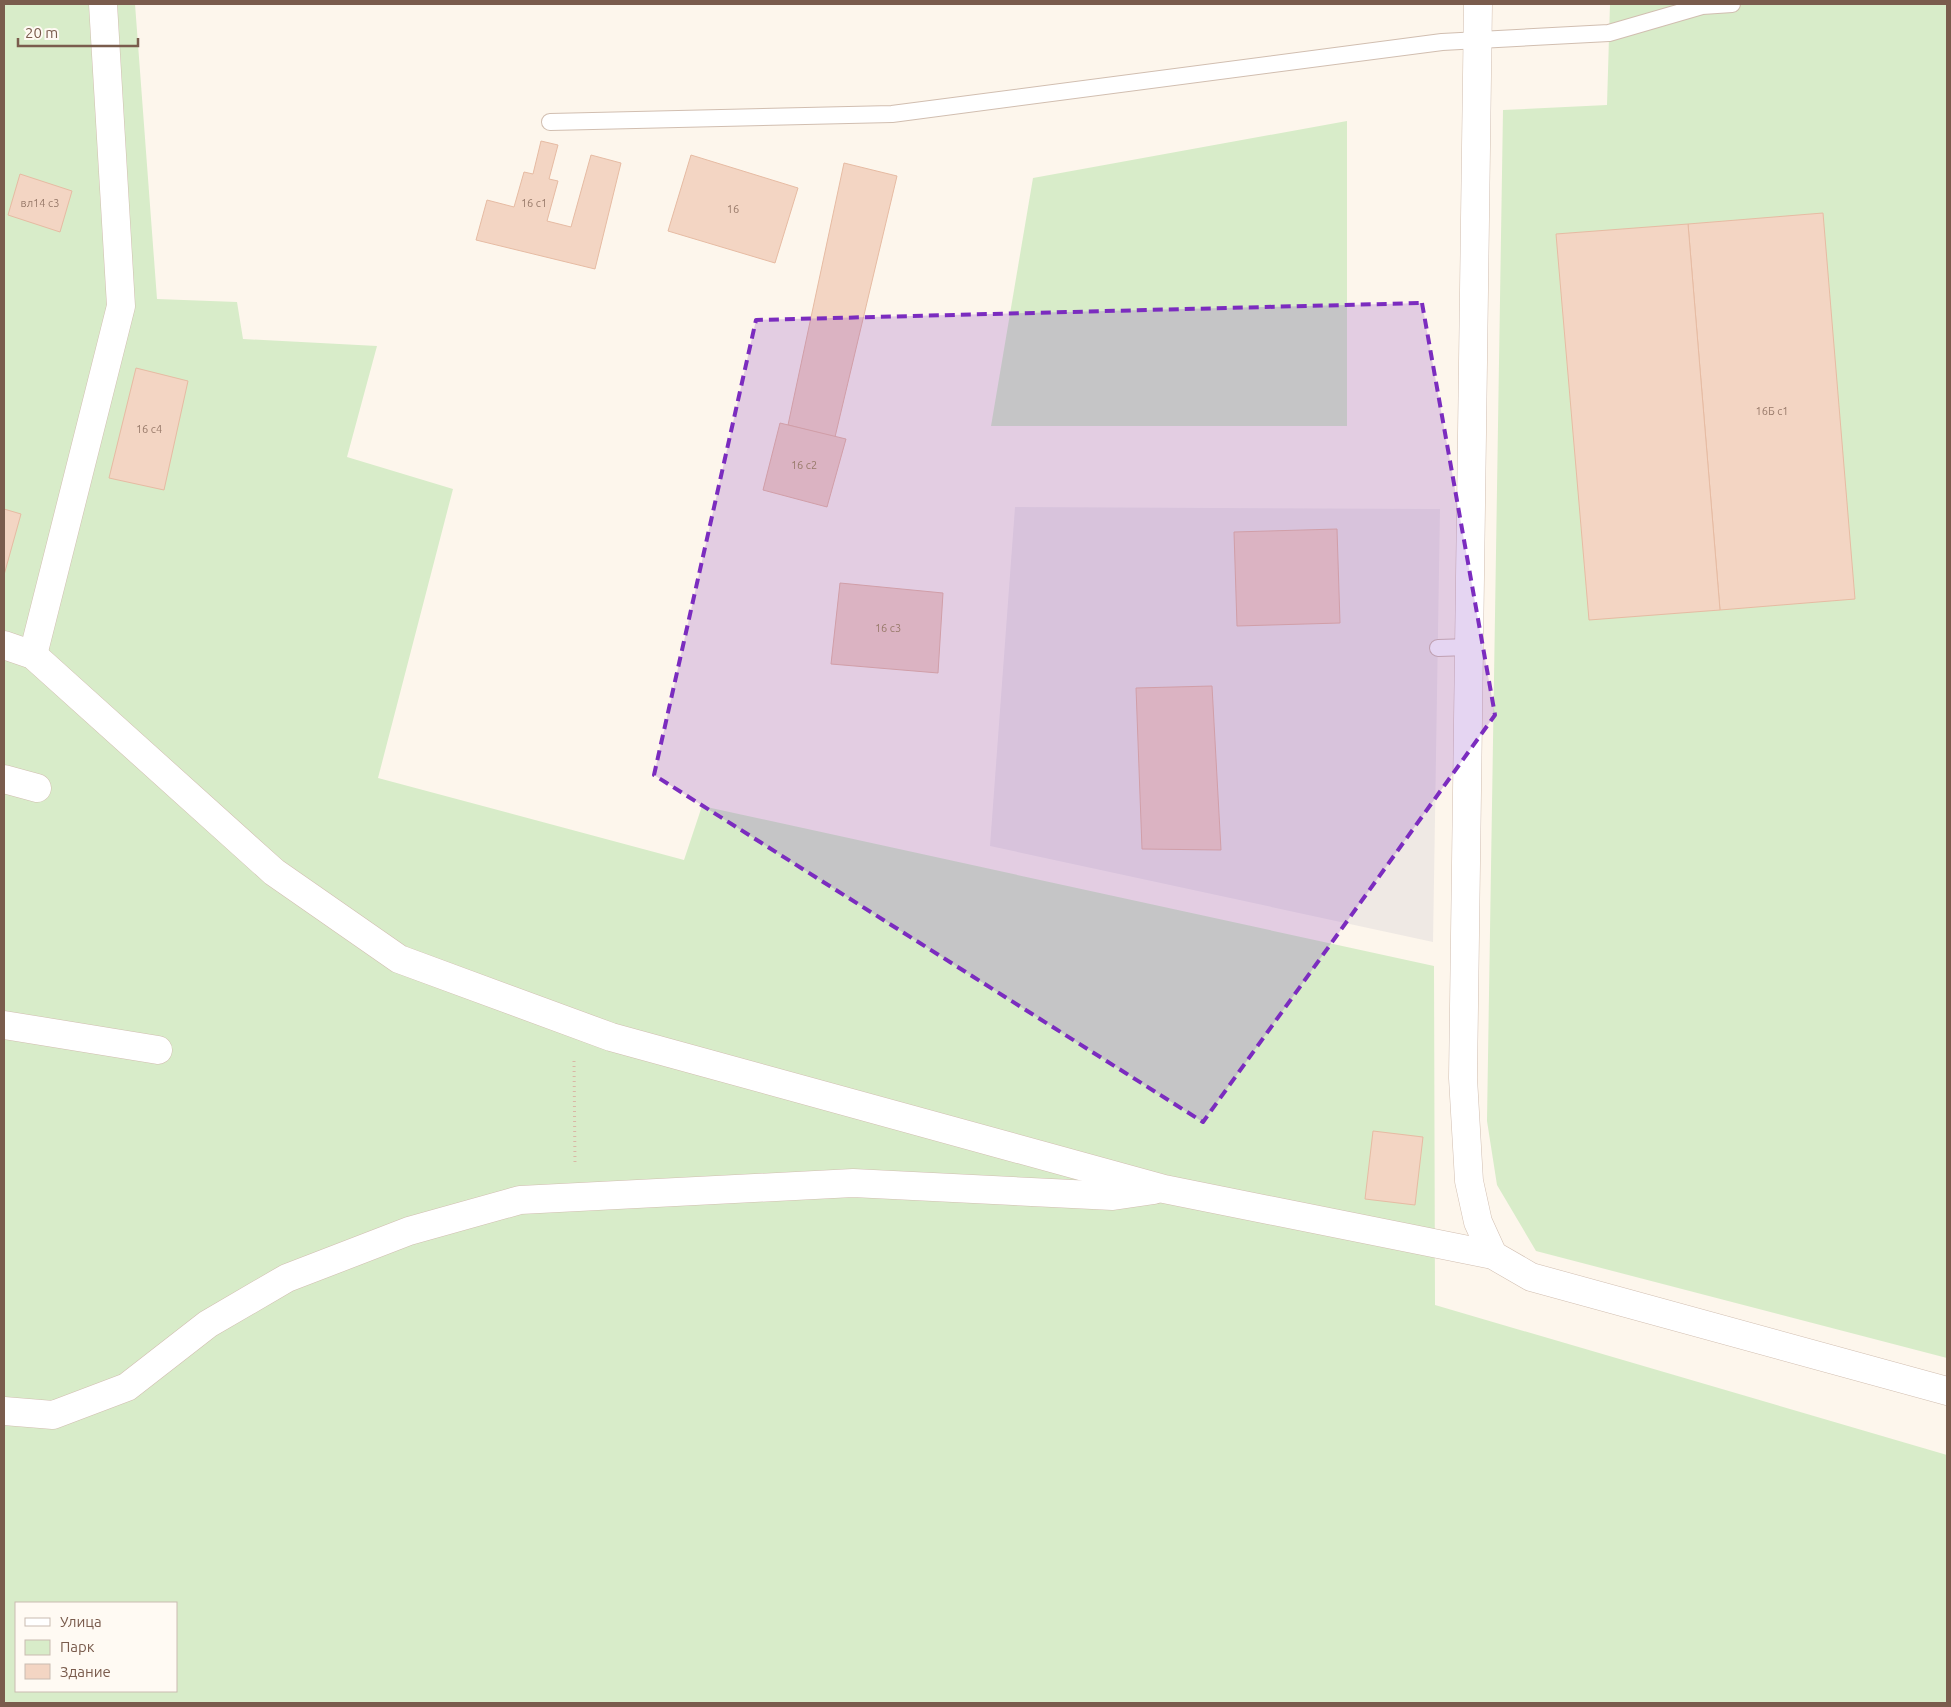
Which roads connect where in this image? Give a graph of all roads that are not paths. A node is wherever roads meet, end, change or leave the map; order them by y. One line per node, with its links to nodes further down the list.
1 (103, 4): 9 (street)
2 (1478, 4): 4 (street)
3 (1732, 4): 4 (lane)
4 (1478, 39): 5 (lane); 7 (street)
5 (550, 122)
6 (4, 646): 9 (street)
7 (1470, 647): 8 (lane); 15 (street)
8 (1438, 648)
9 (33, 655): 14 (street)
10 (4, 780): 11 (street)
11 (37, 788)
12 (4, 1025): 13 (street)
13 (158, 1050)
14 (1164, 1189): 15 (street); 17 (street)
15 (1494, 1255): 16 (street)
16 (1947, 1391)
17 (4, 1411)

